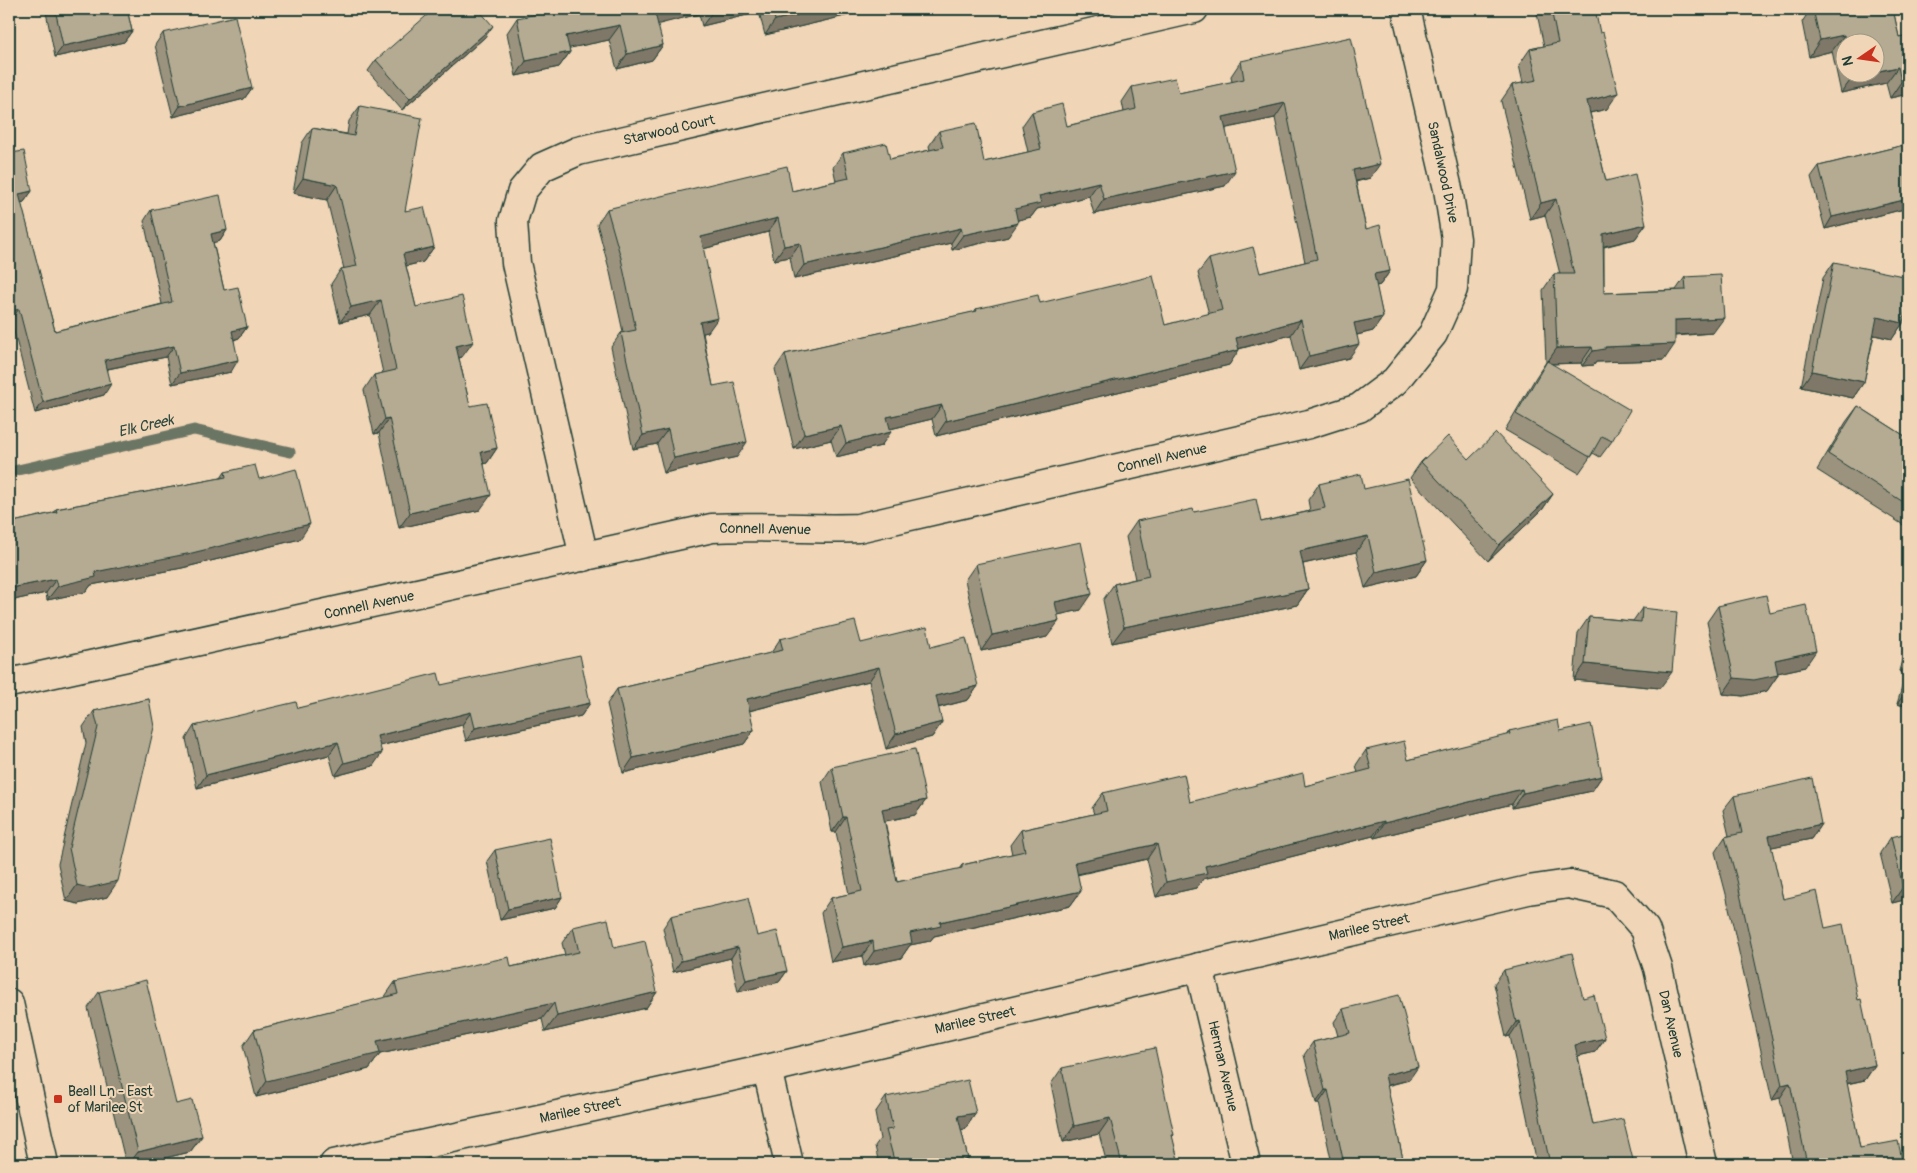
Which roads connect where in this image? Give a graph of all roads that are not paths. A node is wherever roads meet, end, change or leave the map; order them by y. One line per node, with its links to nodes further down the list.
1 (1194, 9): 4 (street, Starwood Court)
2 (1406, 9): 3 (street, Sandalwood Drive)
3 (1433, 334): 4 (street, Connell Avenue)
4 (584, 557): 5 (street, Connell Avenue)
5 (9, 683)
6 (1614, 894): 7 (street, Marilee Street); 14 (street, Dan Avenue)
7 (1200, 967): 9 (street, Marilee Street); 13 (street, Herman Avenue)
8 (9, 1003): 10 (street)
9 (767, 1069): 11 (street, Marilee Street); 12 (street)
10 (44, 1164)
11 (334, 1164)
12 (789, 1164)
13 (1246, 1164)
14 (1703, 1164)

